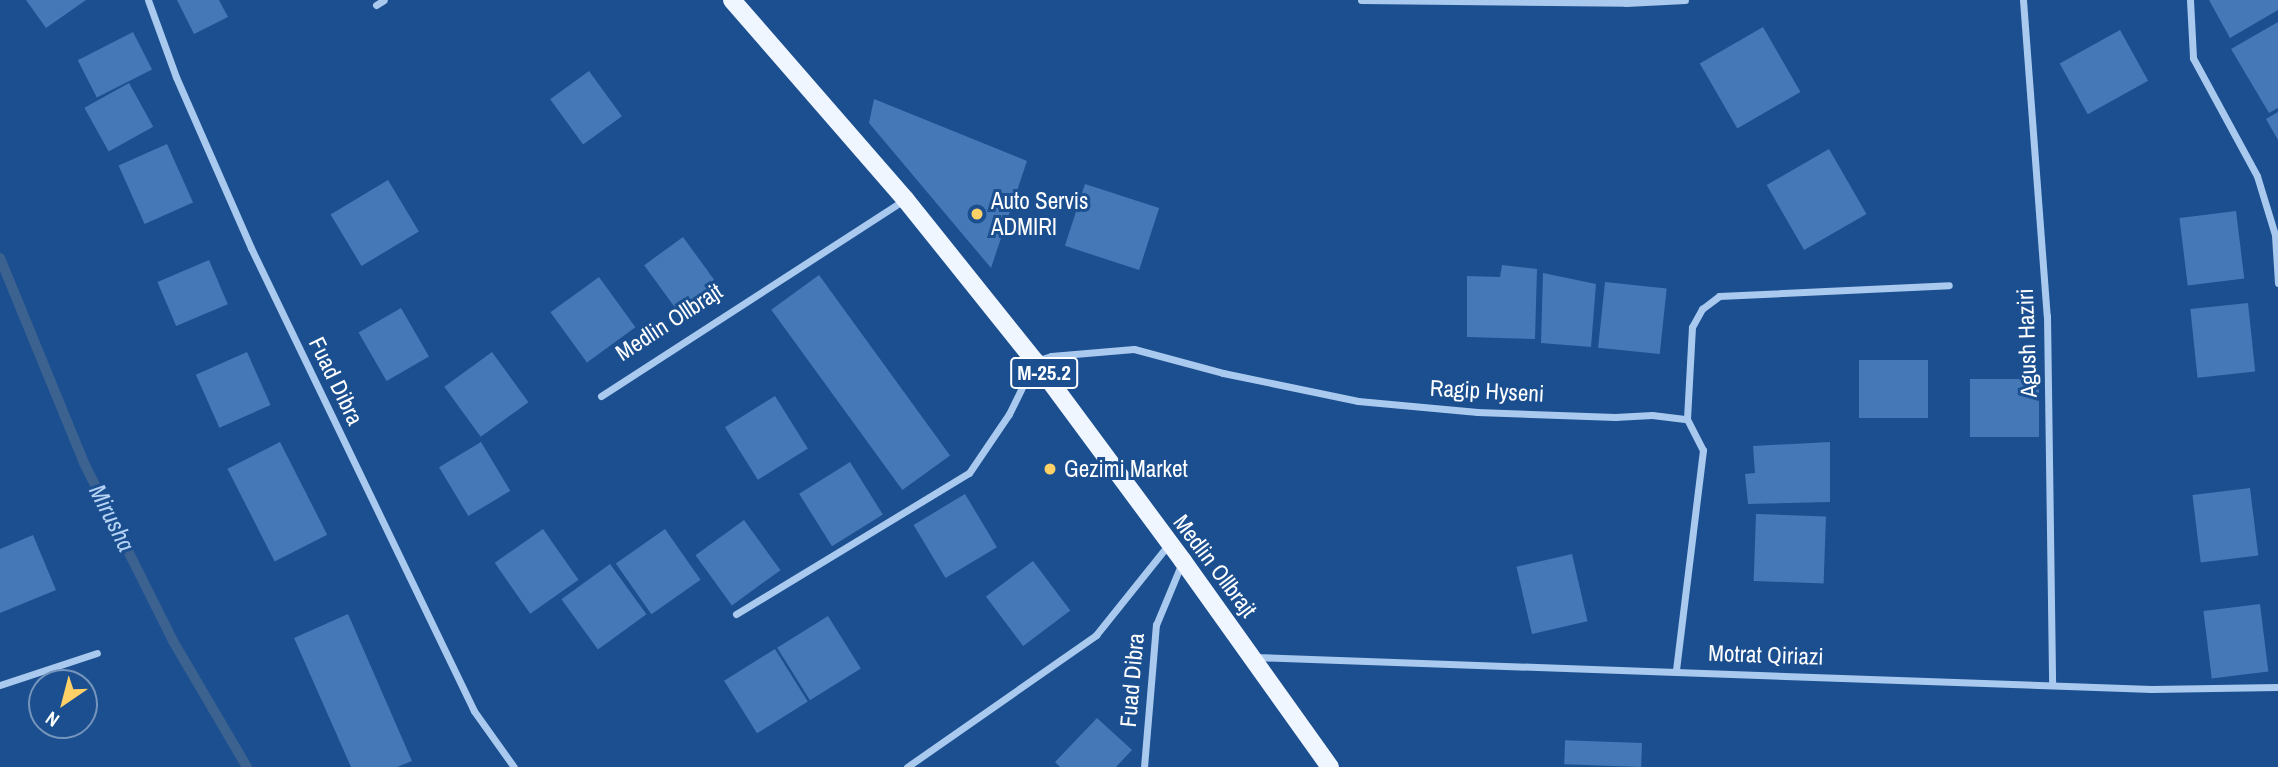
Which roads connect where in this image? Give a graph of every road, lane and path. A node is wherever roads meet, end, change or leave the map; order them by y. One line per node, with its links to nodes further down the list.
1 (148, 0): 24 (street, Fuad Dibra)
2 (384, 0): 8 (street)
3 (732, 0): 9 (main road, Medlin Ollbrajt / M-25.2)
4 (1361, 0): 5 (street)
5 (1685, 0)
6 (2023, 0): 22 (street, Agush Haziri)
7 (2189, 0): 10 (street)
8 (376, 5)
9 (905, 199): 12 (main road, Medlin Ollbrajt / M-25.2); 13 (street, Medlin Ollbrajt)
10 (2278, 283)
11 (1949, 285): 14 (street)
12 (1035, 361): 14 (street, Ragip Hyseni); 15 (main road, Medlin Ollbrajt / M-25.2); 17 (street)
13 (601, 396)
14 (1687, 419): 20 (street)
15 (1168, 544): 16 (main road, Medlin Ollbrajt / M-25.2); 25 (street)
16 (1183, 561): 19 (main road, Medlin Ollbrajt / M-25.2); 26 (street, Fuad Dibra)
17 (736, 614)
18 (97, 653): 21 (street)
19 (1252, 656): 20 (street, Motrat Qiriazi); 27 (main road, Medlin Ollbrajt / M-25.2)
20 (1676, 671): 22 (street, Motrat Qiriazi)
21 (0, 685)
22 (2052, 685): 23 (street, Motrat Qiriazi)
23 (2278, 687)
24 (514, 767)
25 (907, 767)
26 (1144, 767)
27 (1329, 767)

